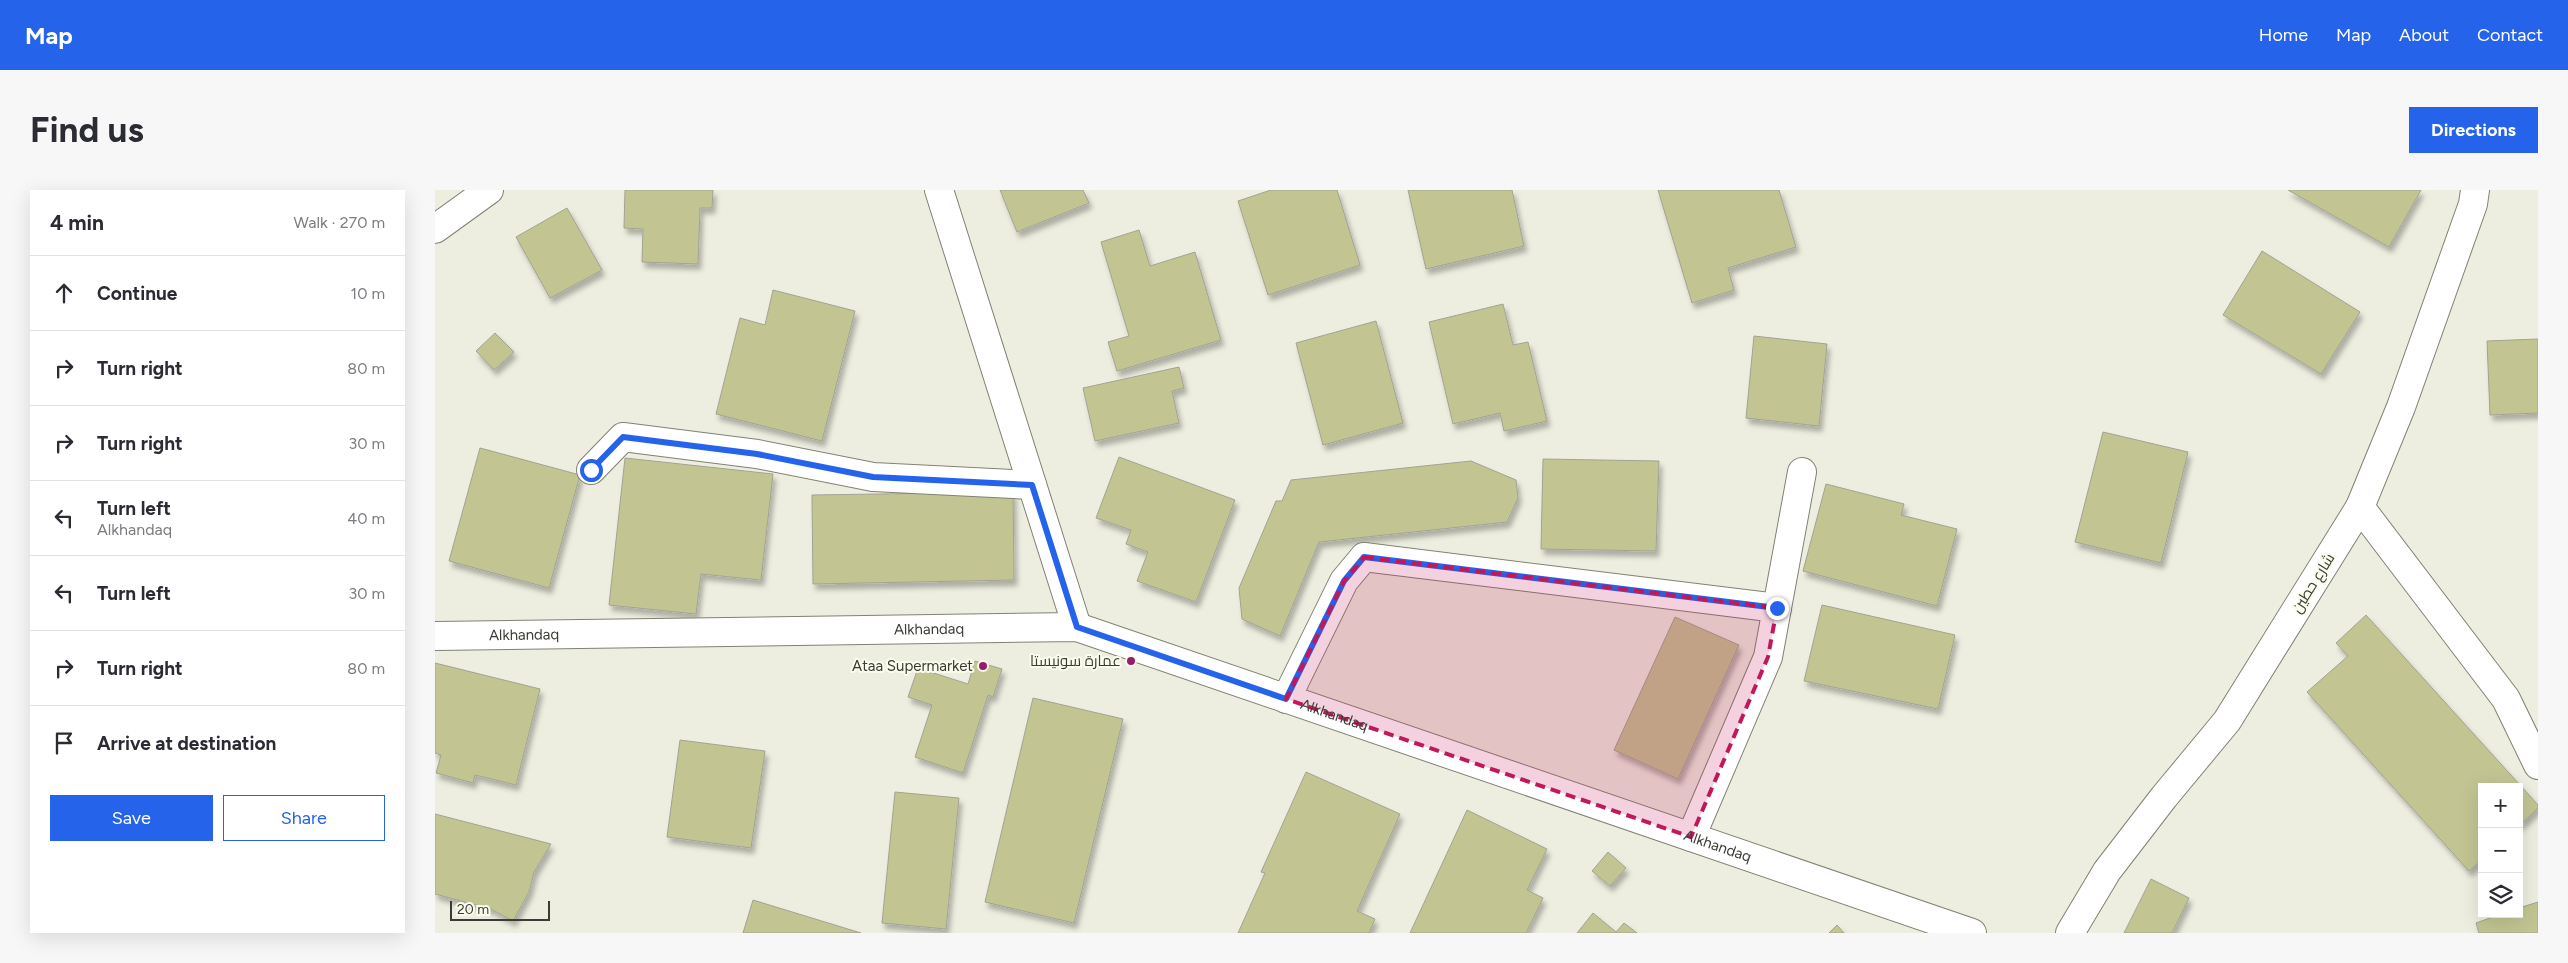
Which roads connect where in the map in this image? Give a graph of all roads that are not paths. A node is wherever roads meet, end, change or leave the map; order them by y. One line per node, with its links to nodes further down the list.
1 (489, 190): 4 (street)
2 (939, 190): 7 (street)
3 (2475, 190): 8 (street, شارع حطين)
4 (435, 229)
5 (591, 470): 7 (street)
6 (1803, 472): 9 (street)
7 (1032, 485): 10 (street)
8 (2360, 507): 13 (street); 16 (street, شارع حطين)
9 (1777, 608): 12 (street); 14 (street)
10 (1077, 627): 11 (street, Alkhandaq); 12 (street, Alkhandaq)
11 (435, 636)
12 (1286, 699): 14 (street, Alkhandaq)
13 (2538, 765)
14 (1691, 837): 15 (street, Alkhandaq)
15 (1972, 933)
16 (2070, 933)

